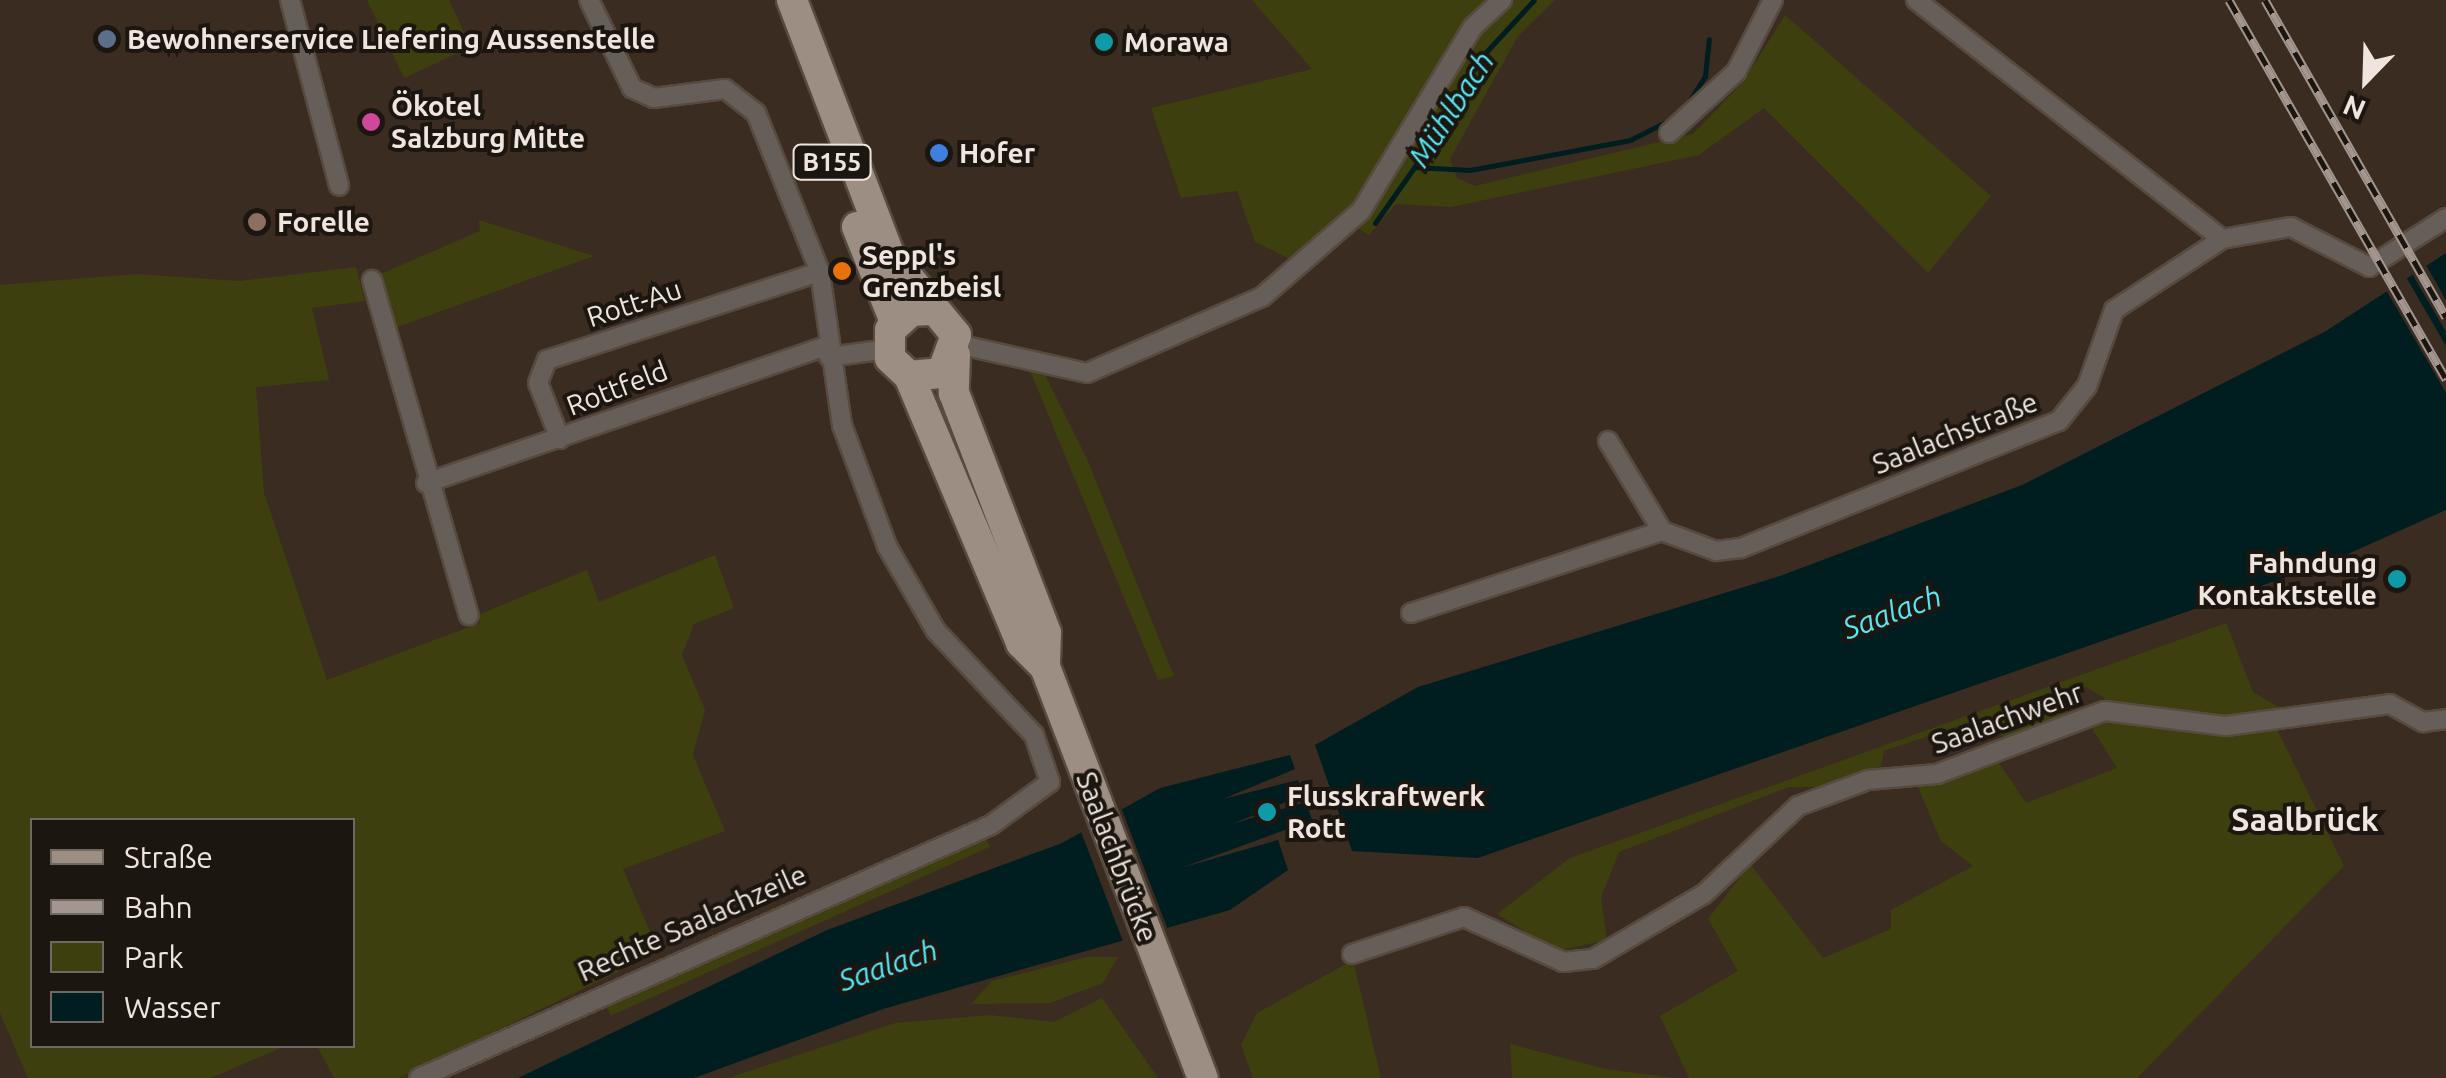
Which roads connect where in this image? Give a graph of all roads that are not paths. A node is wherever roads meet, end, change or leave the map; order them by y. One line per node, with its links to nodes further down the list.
1 (290, 0): 9 (street)
2 (588, 0): 12 (street, Rechte Saalachzeile)
3 (770, 0): 15 (main road, B155)
4 (792, 0): 14 (main road, B155)
5 (1502, 0): 16 (street)
6 (1772, 0): 8 (street)
7 (1916, 0): 11 (street)
8 (1668, 133)
9 (339, 186)
10 (2446, 218): 11 (street)
11 (2222, 239): 22 (street, Saalachstraße)
12 (820, 272): 17 (street, Rechte Saalachzeile); 19 (street, Rott-Au)
13 (372, 280): 21 (street)
14 (930, 310): 15 (main road); 16 (main road)
15 (891, 336): 17 (street, Rottfeld); 18 (main road)
16 (956, 350): 18 (main road); 25 (main road)
17 (828, 351): 19 (street, Rottfeld); 28 (street, Rechte Saalachzeile)
18 (909, 376): 25 (main road)
19 (560, 439): 21 (street, Rottfeld)
20 (1608, 441): 22 (street)
21 (426, 483): 24 (street)
22 (1662, 531): 23 (street)
23 (1411, 613)
24 (469, 614)
25 (1044, 667): 29 (main road, Saalachbrücke)
26 (2446, 719): 27 (street, Saalachwehr)
27 (1352, 954)
28 (419, 1078)
29 (1203, 1078)

